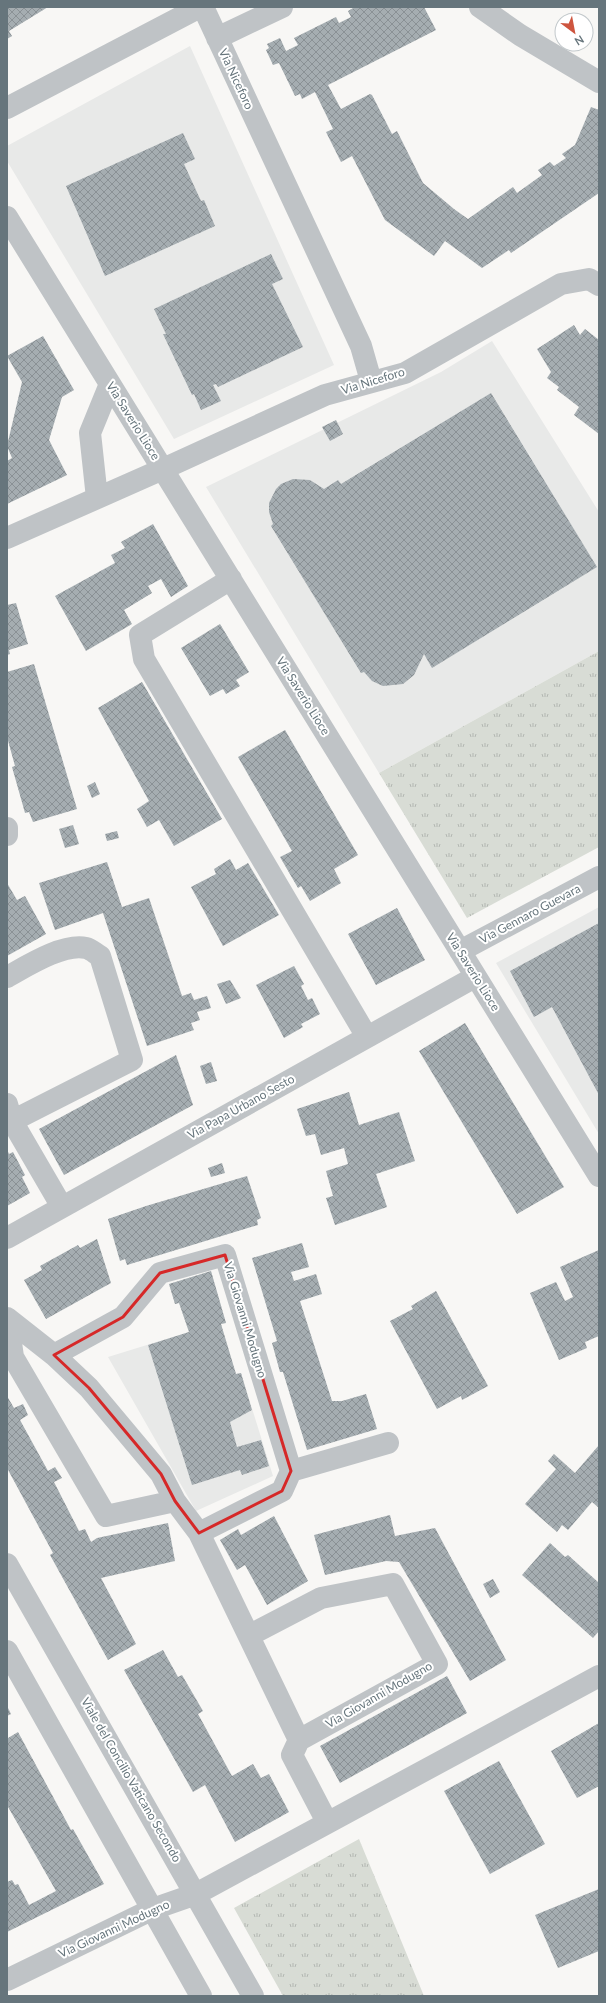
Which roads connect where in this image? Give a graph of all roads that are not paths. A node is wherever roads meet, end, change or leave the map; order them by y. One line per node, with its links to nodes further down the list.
1 (202, 7): 4 (street, Via Niceforo); 6 (street)
2 (282, 7): 4 (street)
3 (480, 7): 5 (street)
4 (217, 38): 9 (street, Via Niceforo)
5 (599, 82)
6 (7, 108)
7 (7, 217): 10 (street, Via Saverio Lioce)
8 (599, 285): 9 (street, Via Niceforo)
9 (371, 381): 11 (street, Via Niceforo)
10 (110, 384): 11 (street, Via Saverio Lioce); 12 (street)
11 (163, 470): 12 (street, Via Niceforo); 14 (street, Via Saverio Lioce)
12 (97, 498): 13 (street, Via Niceforo)
13 (7, 538)
14 (231, 579): 18 (street, Via Saverio Lioce); 21 (street)
15 (7, 828): 16 (street)
16 (7, 835)
17 (599, 877): 18 (street, Via Gennaro Guevara)
18 (460, 951): 20 (street, Via Saverio Lioce)
19 (7, 977): 22 (street)
20 (476, 977): 21 (street, Via Papa Urbano Sesto); 23 (street, Via Saverio Lioce)
21 (367, 1038): 24 (street, Via Papa Urbano Sesto)
22 (10, 1113): 24 (street)
23 (599, 1176)
24 (62, 1207): 25 (street, Via Papa Urbano Sesto)
25 (7, 1238)
26 (8, 1320): 27 (street); 30 (street)
27 (54, 1355): 29 (street, Via Giovanni Modugno); 30 (street)
28 (388, 1443): 29 (street)
29 (291, 1471): 31 (street)
30 (175, 1501): 31 (street)
31 (199, 1534): 33 (street)
32 (7, 1564): 38 (street, Viale del Concilio Vaticano Secondo)
33 (250, 1635): 36 (street); 36 (street, Via Giovanni Modugno)
34 (7, 1651): 39 (street)
35 (599, 1676): 37 (street, Via Giovanni Modugno)
36 (299, 1740): 37 (street)
37 (327, 1822): 38 (street, Via Giovanni Modugno)
38 (196, 1894): 39 (street, Via Giovanni Modugno); 42 (street, Viale del Concilio Vaticano Secondo)
39 (153, 1909): 40 (street, Via Giovanni Modugno); 41 (street)
40 (7, 1980)
41 (201, 1996)
42 (253, 1996)

